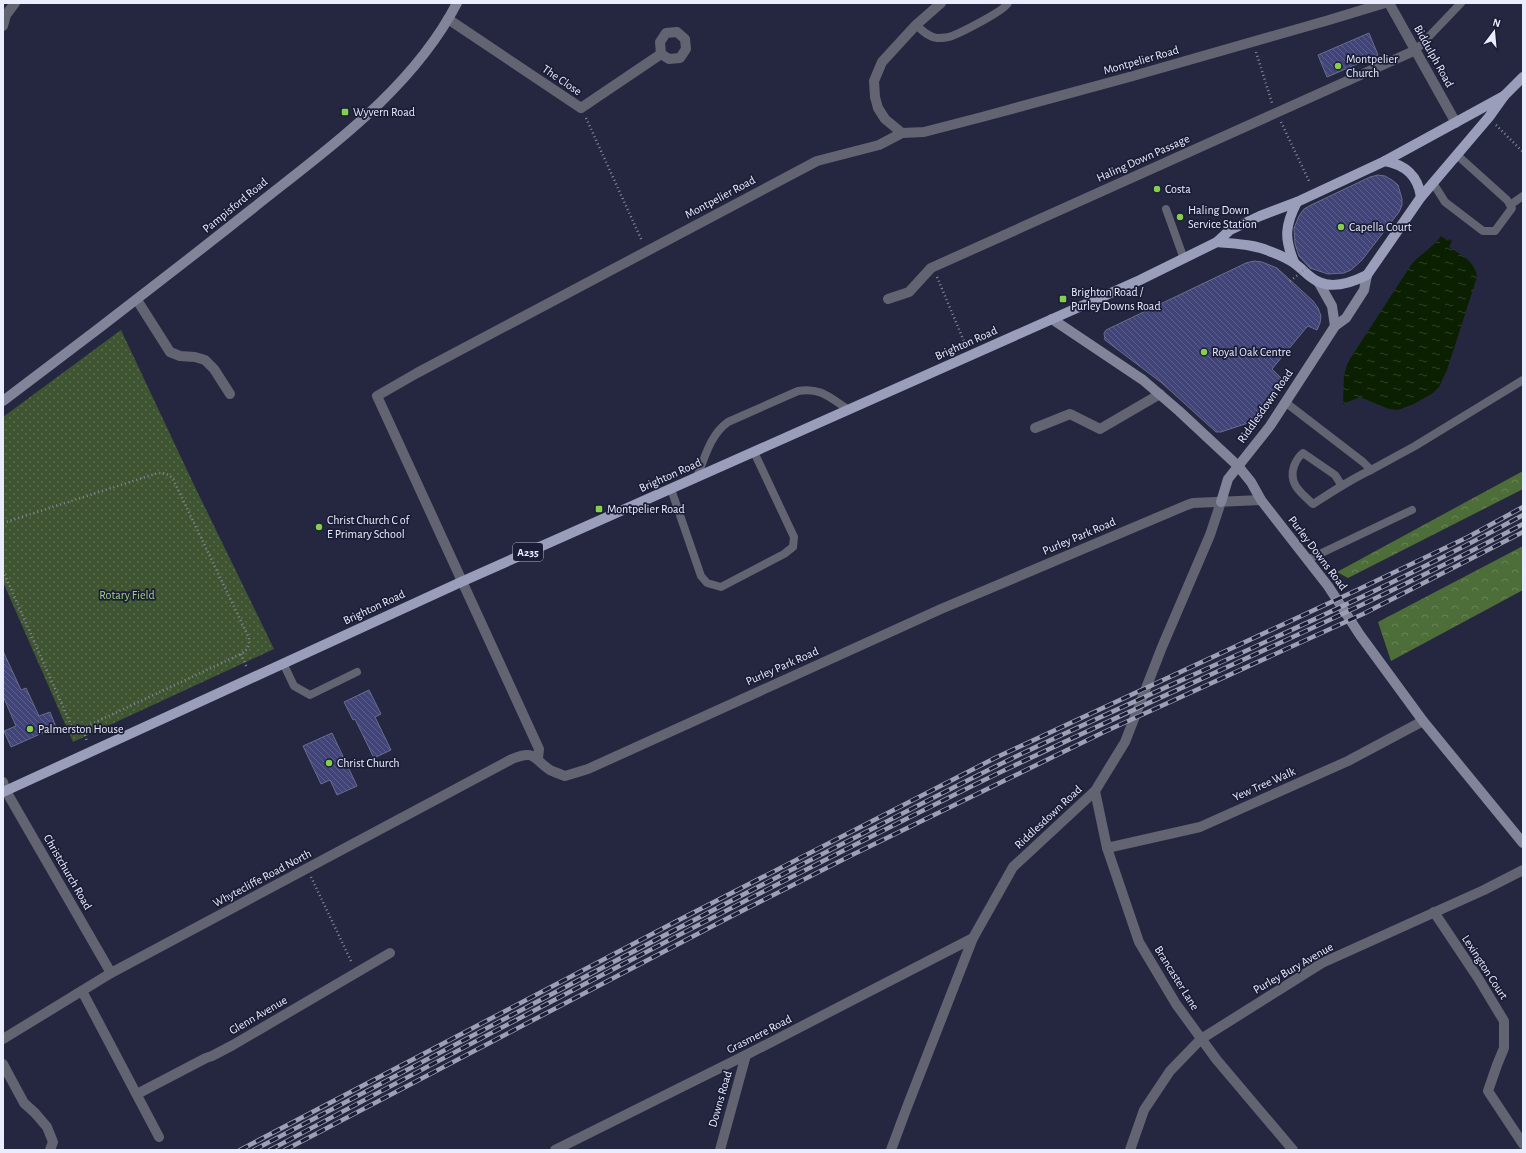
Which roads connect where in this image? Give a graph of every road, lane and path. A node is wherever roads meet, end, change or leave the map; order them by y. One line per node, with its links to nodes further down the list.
1 (15, 3): 10 (street)
2 (457, 3): 8 (street, Pampisford Road)
3 (941, 3): 9 (street)
4 (1008, 3): 9 (lane)
5 (1385, 3): 11 (street, Montpelier Road)
6 (1389, 3): 12 (street, Biddulph Road)
7 (1461, 3): 12 (lane)
8 (448, 19): 16 (street, The Close); 41 (street, Pampisford Road)
9 (916, 25): 20 (street)
10 (3, 26)
11 (1253, 42): 17 (path); 20 (street, Montpelier Road)
12 (1416, 50): 17 (street, Haling Down Passage); 19 (street, Biddulph Road)
13 (661, 54): 16 (street, The Close)
14 (1523, 76): 15 (main road)
15 (1504, 96): 18 (main road); 19 (main road)
16 (581, 108): 32 (path)
17 (1276, 113): 24 (path); 36 (street, Haling Down Passage)
18 (1489, 117): 21 (path); 22 (main road)
19 (1456, 123): 23 (main road)
20 (902, 132): 32 (street, Montpelier Road)
21 (1523, 152)
22 (1457, 155): 25 (main road); 29 (lane)
23 (1386, 161): 27 (main road); 28 (main road)
24 (1310, 183)
25 (1433, 183): 27 (main road); 29 (lane)
26 (1523, 196): 29 (lane)
27 (1421, 197): 37 (main road)
28 (1297, 202): 31 (main road, Brighton Road); 34 (main road)
29 (1510, 205)
30 (1166, 209): 33 (lane)
31 (1217, 242): 33 (main road, Brighton Road / A235); 34 (main road)
32 (647, 251): 64 (street, Montpelier Road)
33 (1184, 259): 42 (main road, Brighton Road / A235)
34 (1294, 262): 39 (main road)
35 (1309, 266): 38 (path, bridge)
36 (933, 267): 40 (street, Haling Down Passage); 44 (path)
37 (1367, 275): 39 (main road); 43 (street, Riddlesdown Road)
38 (1290, 281)
39 (1319, 282): 43 (street)
40 (888, 299)
41 (137, 300): 46 (street); 48 (street, Pampisford Road)
42 (1052, 319): 44 (main road, Brighton Road / A235); 47 (street, Purley Downs Road)
43 (1334, 326): 49 (street, Riddlesdown Road)
44 (970, 356): 50 (main road, Brighton Road / A235)
45 (1523, 380): 54 (lane)
46 (230, 394)
47 (1160, 394): 51 (street); 53 (street, Purley Downs Road)
48 (3, 402)
49 (1285, 402): 53 (street, Riddlesdown Road); 54 (lane)
50 (849, 410): 52 (main road, Brighton Road / A235); 55 (lane)
51 (1035, 428)
52 (754, 452): 55 (main road, Brighton Road / A235); 57 (lane)
53 (1238, 466): 58 (street, Purley Downs Road); 59 (street, Riddlesdown Road)
54 (1371, 470): 56 (lane)
55 (697, 477): 57 (main road, Brighton Road / A235)
56 (1342, 486): 56 (lane)
57 (670, 489): 64 (main road, Brighton Road / A235)
58 (1261, 500): 59 (street); 62 (street, Purley Downs Road)
59 (1221, 502): 70 (street, Purley Park Road); 72 (street, Riddlesdown Road)
60 (1412, 510): 62 (lane)
61 (3, 523): 68 (path)
62 (1307, 560): 67 (street, Purley Downs Road)
63 (3, 570): 68 (path)
64 (461, 582): 65 (main road, Brighton Road / A235); 70 (street)
65 (284, 663): 66 (lane); 69 (main road, Brighton Road / A235)
66 (357, 672)
67 (1423, 721): 73 (street, Purley Downs Road); 74 (street, Yew Tree Walk)
68 (83, 728): 69 (path)
69 (91, 752): 71 (main road, Brighton Road / A235)
70 (538, 758): 81 (street, Whytecliffe Road North)
71 (4, 788): 81 (street, Christchurch Road)
72 (1095, 791): 74 (street, Brancaster Lane); 78 (street, Riddlesdown Road)
73 (1523, 843)
74 (1107, 848): 84 (street, Brancaster Lane)
75 (1523, 870): 77 (street, Purley Bury Avenue)
76 (309, 873): 80 (path)
77 (1434, 912): 84 (street, Purley Bury Avenue); 89 (street, Lexington Court)
78 (973, 938): 85 (street, Grasmere Road); 93 (street, Riddlesdown Road)
79 (390, 953): 80 (street, Glenn Avenue)
80 (357, 973): 87 (street, Glenn Avenue)
81 (111, 974): 82 (street, Whytecliffe Road North)
82 (82, 991): 83 (street, Whytecliffe Road North); 87 (street)
83 (3, 1038)
84 (1201, 1038): 94 (street, Purley Bury Avenue); 95 (street, Brancaster Lane)
85 (746, 1055): 91 (street, Grasmere Road); 92 (street, Downs Road)
86 (3, 1064): 90 (street)
87 (137, 1094): 88 (street)
88 (159, 1137)
89 (1523, 1144)
90 (50, 1150)
91 (555, 1150)
92 (720, 1150)
93 (891, 1150)
94 (1130, 1150)
95 (1293, 1150)

